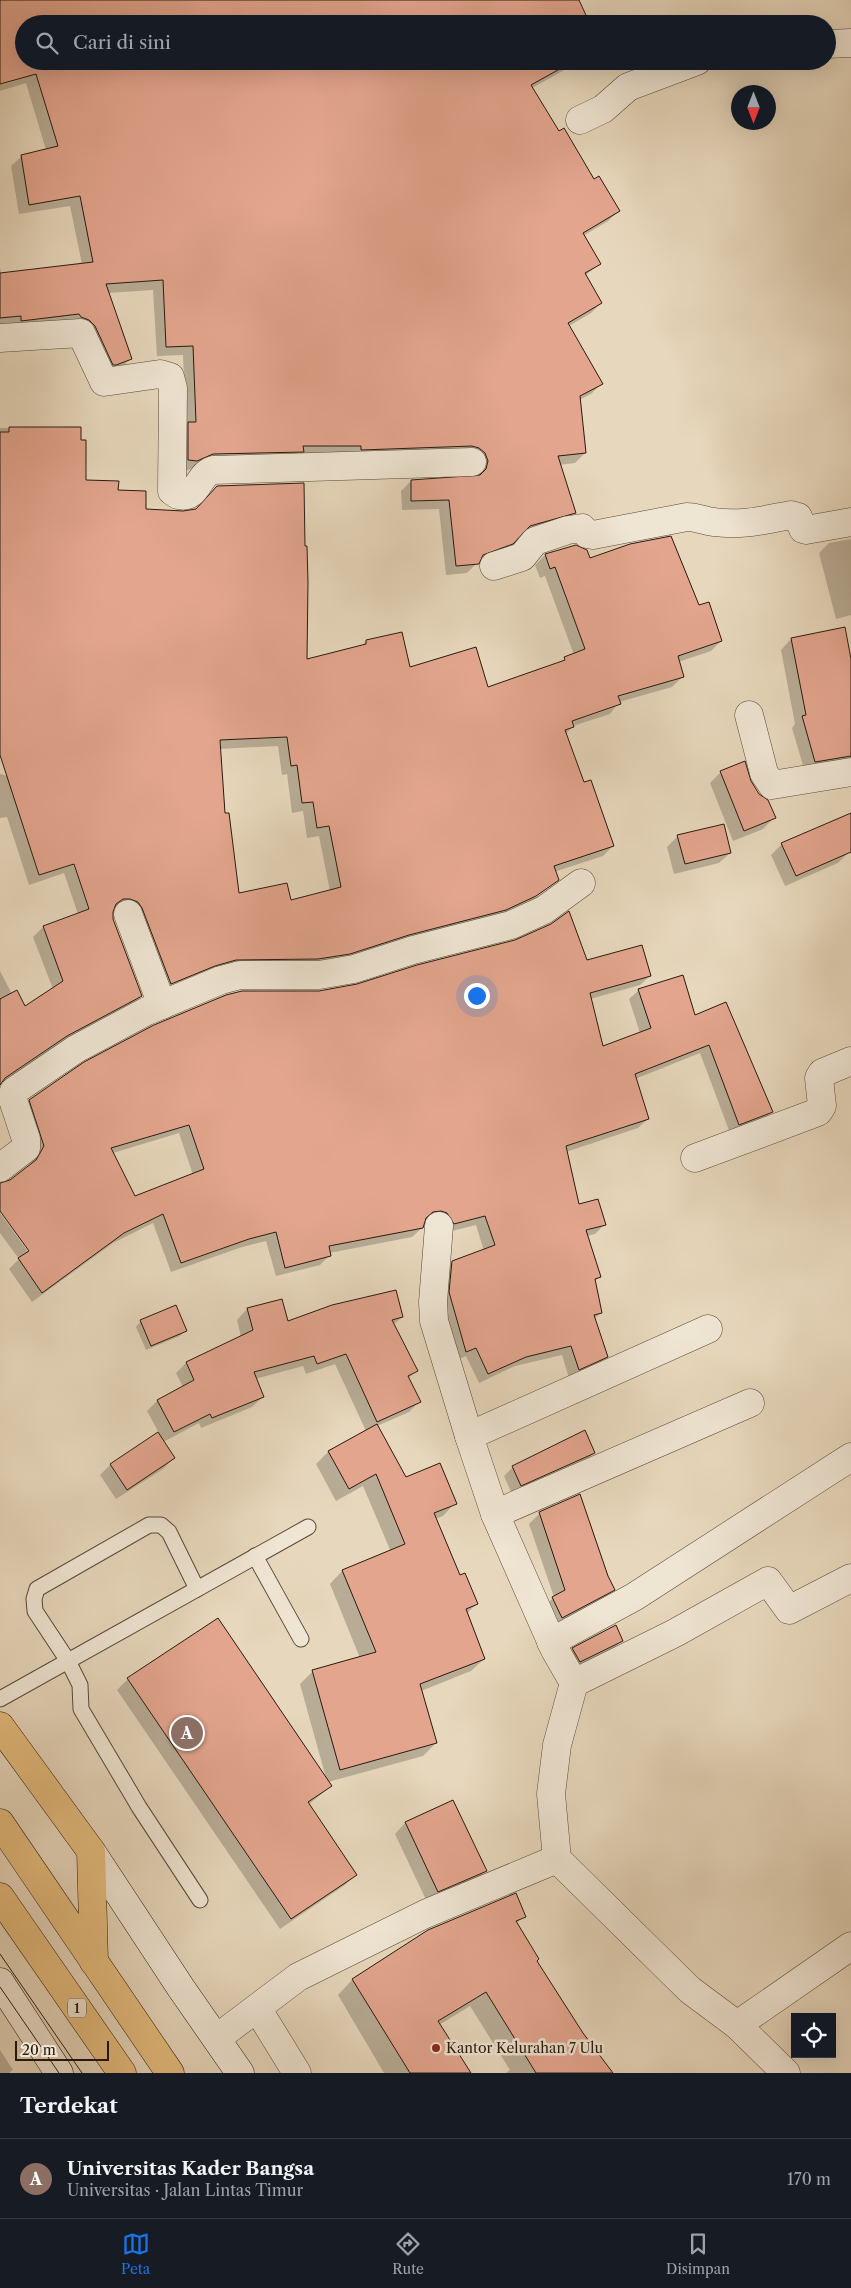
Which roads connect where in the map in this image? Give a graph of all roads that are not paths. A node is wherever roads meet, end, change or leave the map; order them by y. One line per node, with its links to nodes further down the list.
1 (851, 43): 2 (street)
2 (836, 44)
3 (673, 70): 4 (street)
4 (580, 120)
5 (0, 338): 6 (street)
6 (472, 462)
7 (851, 522): 8 (street)
8 (494, 566)
9 (749, 715): 10 (street)
10 (851, 772)
11 (581, 883): 13 (street)
12 (128, 914): 13 (street)
13 (162, 1005): 16 (street)
14 (851, 1061): 15 (street)
15 (695, 1158)
16 (0, 1168)
17 (438, 1226): 20 (street)
18 (708, 1329): 20 (street)
19 (750, 1403): 22 (street)
20 (469, 1436): 22 (street)
21 (851, 1457): 28 (street)
22 (495, 1514): 28 (street)
23 (308, 1527): 24 (lane)
24 (255, 1556): 26 (lane); 27 (lane)
25 (851, 1578): 30 (street)
26 (197, 1589): 29 (lane); 29 (lane)
27 (301, 1639)
28 (551, 1642): 30 (street)
29 (68, 1661): 31 (lane); 37 (lane)
30 (574, 1683): 35 (street)
31 (0, 1699)
32 (0, 1726): 34 (highway)
33 (0, 1823): 41 (highway)
34 (91, 1851): 41 (highway); 45 (street)
35 (547, 1863): 43 (street); 44 (street)
36 (0, 1897): 39 (highway)
37 (200, 1900)
38 (0, 1934): 39 (highway)
39 (33, 1944): 47 (highway, 1)
40 (851, 1946): 44 (street)
41 (94, 1962): 48 (highway)
42 (0, 1982): 46 (street)
43 (258, 2008): 45 (street); 50 (street)
44 (737, 2025): 51 (street)
45 (217, 2038): 49 (street)
46 (58, 2073)
47 (122, 2073)
48 (170, 2073)
49 (240, 2073)
50 (297, 2073)
51 (786, 2073)

